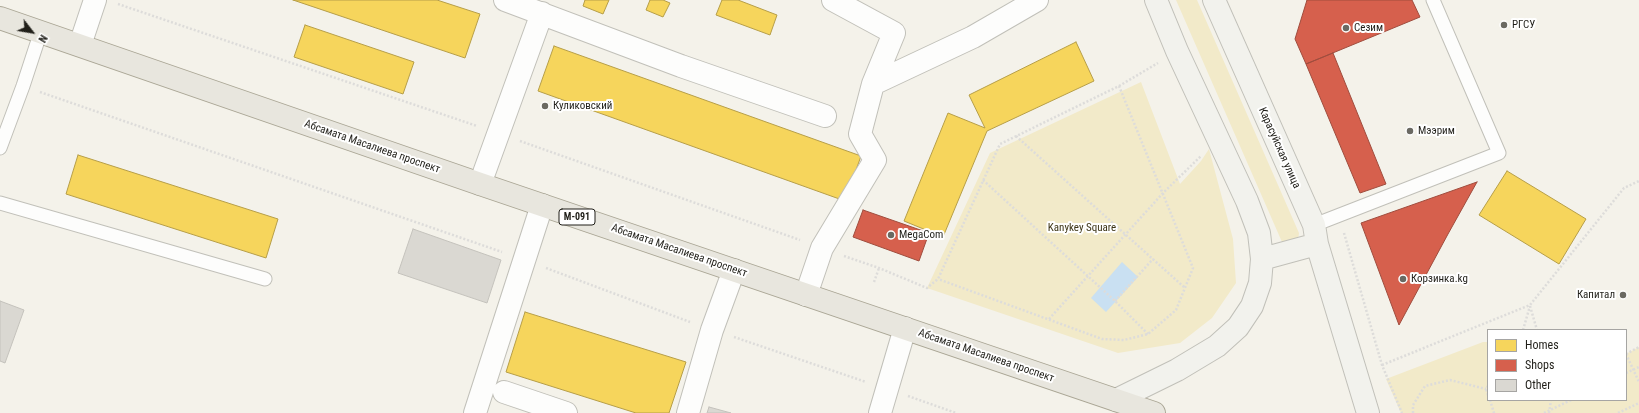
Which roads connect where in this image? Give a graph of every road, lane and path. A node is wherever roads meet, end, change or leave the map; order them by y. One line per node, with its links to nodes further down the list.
1 (834, 0): 12 (street)
2 (1037, 0): 12 (street)
3 (1156, 0): 11 (main road)
4 (1214, 0): 29 (main road, Карасуйская улица)
5 (1433, 0): 27 (lane)
6 (105, 1): 10 (street); 16 (path)
7 (523, 5): 15 (street); 16 (street)
8 (0, 18): 9 (main road, Абсамата Масалиева проспект / М-091)
9 (41, 31): 10 (main road, Абсамата Масалиева проспект / М-091); 18 (lane)
10 (80, 46): 22 (main road, Абсамата Масалиева проспект / М-091)
11 (1177, 51): 13 (path); 32 (main road)
12 (873, 84): 30 (street)
13 (1119, 86): 17 (path); 23 (path)
14 (45, 94): 26 (path)
15 (825, 116)
16 (499, 134): 22 (street); 30 (path)
17 (1016, 136): 20 (path); 28 (path)
18 (0, 148)
19 (1204, 154): 23 (path)
20 (984, 180): 35 (path); 37 (path)
21 (1639, 181): 42 (path)
22 (480, 184): 25 (main road, Абсамата Масалиева проспект / М-091)
23 (1163, 193): 28 (path); 39 (path)
24 (0, 203): 36 (lane)
25 (542, 205): 34 (main road, Абсамата Масалиева проспект / М-091); 66 (street)
26 (379, 209)
27 (1339, 215): 29 (lane); 52 (path)
28 (1126, 233): 31 (path); 35 (path)
29 (1316, 235): 32 (main road); 72 (main road, Карасуйская улица)
30 (822, 248): 33 (path); 40 (street)
31 (1153, 259): 39 (path); 41 (path)
32 (1262, 259): 60 (main road)
33 (879, 268): 37 (path); 38 (path)
34 (734, 270): 40 (main road, Абсамата Масалиева проспект / М-091); 47 (street)
35 (1087, 276): 41 (path); 43 (path)
36 (265, 279)
37 (938, 279): 43 (path)
38 (874, 282)
39 (1185, 288): 48 (path)
40 (806, 295): 44 (main road, Абсамата Масалиева проспект / М-091)
41 (1115, 301): 48 (path)
42 (1530, 305): 45 (path); 46 (path); 52 (path)
43 (1049, 319): 48 (path)
44 (905, 328): 58 (street); 60 (main road, Абсамата Масалиева проспект / М-091)
45 (1523, 329)
46 (1537, 329)
47 (712, 330): 58 (path); 68 (street)
48 (1148, 334)
49 (1639, 347): 50 (path)
50 (1627, 353)
51 (1627, 356): 54 (path)
52 (1382, 365): 73 (path)
53 (1639, 367): 54 (path)
54 (1633, 370): 55 (path); 56 (path)
55 (1627, 373)
56 (1639, 382)
57 (1487, 387): 74 (path)
58 (887, 389): 69 (street); 70 (path)
59 (504, 392): 67 (street)
60 (1116, 400): 71 (main road, Абсамата Масалиева проспект / М-091)
61 (1490, 401): 75 (path)
62 (1551, 401): 65 (path)
63 (1569, 401): 65 (path)
64 (1639, 403): 77 (path)
65 (1549, 412): 76 (path)
66 (475, 413)
67 (566, 413)
68 (688, 413)
69 (880, 413)
70 (956, 413)
71 (1154, 413)
72 (1368, 413)
73 (1402, 413)
74 (1413, 413)
75 (1494, 413)
76 (1544, 413)
77 (1618, 413)

